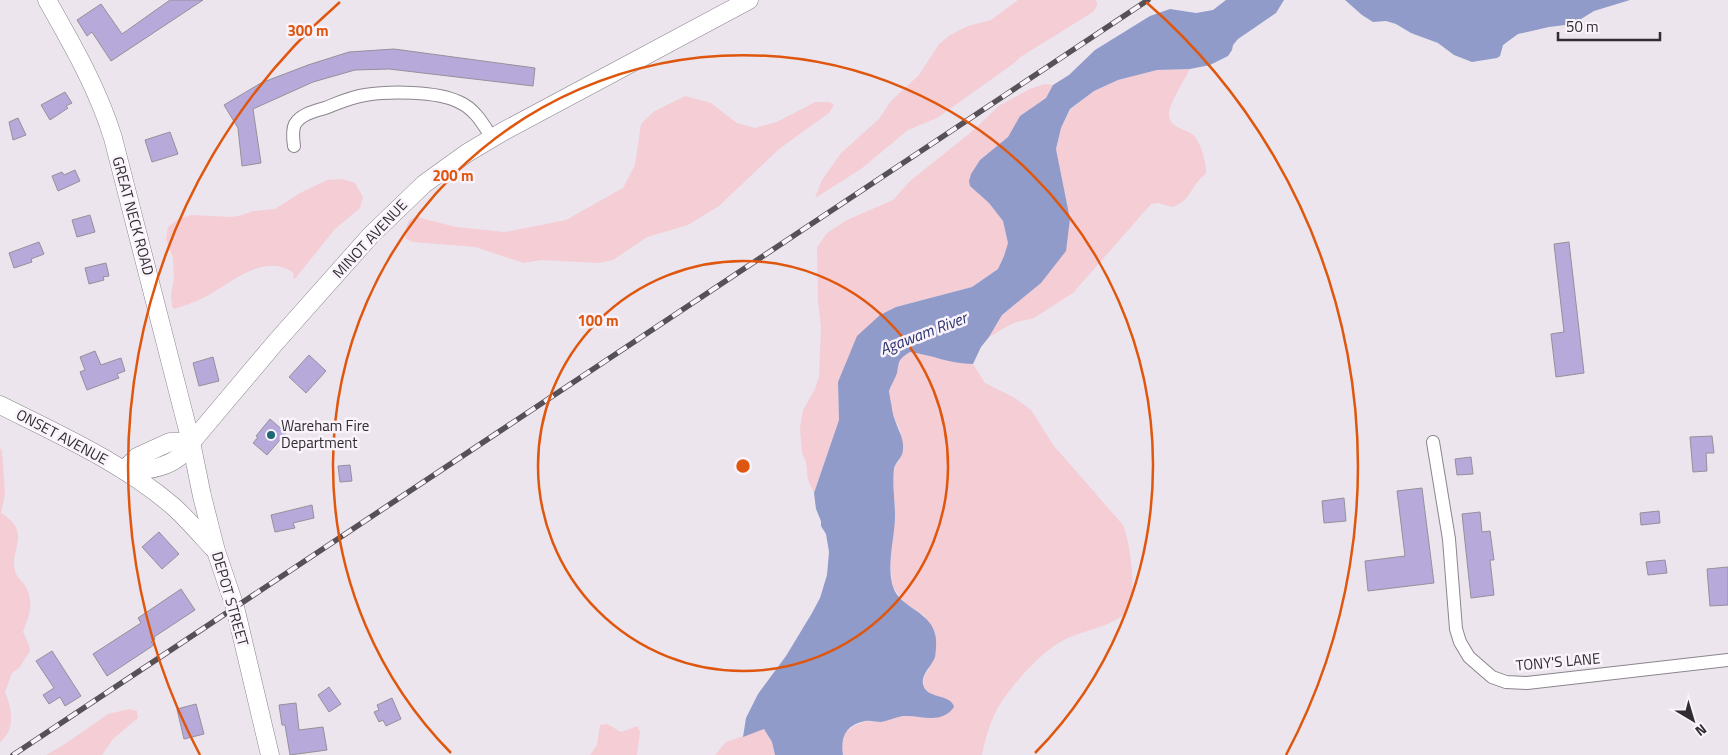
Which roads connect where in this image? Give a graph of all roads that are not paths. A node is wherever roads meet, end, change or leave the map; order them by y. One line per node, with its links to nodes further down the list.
1 (47, 0): 6 (main road, GREAT NECK ROAD)
2 (749, 0): 3 (main road, MINOT AVENUE)
3 (492, 138): 4 (street); 6 (main road, MINOT AVENUE)
4 (294, 146)
5 (0, 405): 8 (main road, ONSET AVENUE)
6 (191, 442): 8 (main road, ONSET AVENUE); 9 (main road, DEPOT STREET)
7 (1433, 442): 10 (street, TONY'S LANE)
8 (124, 470): 9 (main road, ONSET AVENUE)
9 (216, 551): 11 (main road, DEPOT STREET)
10 (1728, 660)
11 (270, 755)

